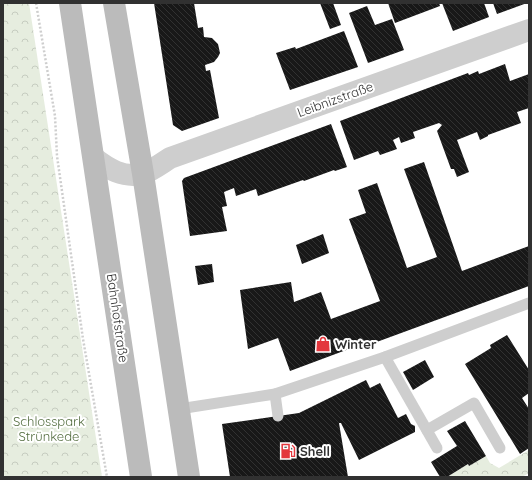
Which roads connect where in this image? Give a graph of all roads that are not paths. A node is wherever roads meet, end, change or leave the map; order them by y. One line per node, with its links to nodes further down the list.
1 (70, 3): 4 (street, Bahnhofstraße)
2 (114, 3): 5 (street)
3 (529, 30): 5 (street, Leibnizstraße)
4 (94, 158): 5 (street); 14 (street, Bahnhofstraße)
5 (143, 174): 9 (street)
6 (529, 303): 7 (lane)
7 (385, 357): 8 (lane); 11 (lane)
8 (275, 394): 9 (lane); 10 (lane)
9 (179, 409): 15 (street)
10 (278, 416)
11 (426, 430): 12 (lane); 13 (lane)
12 (437, 448)
13 (500, 448)
14 (141, 477)
15 (190, 477)

